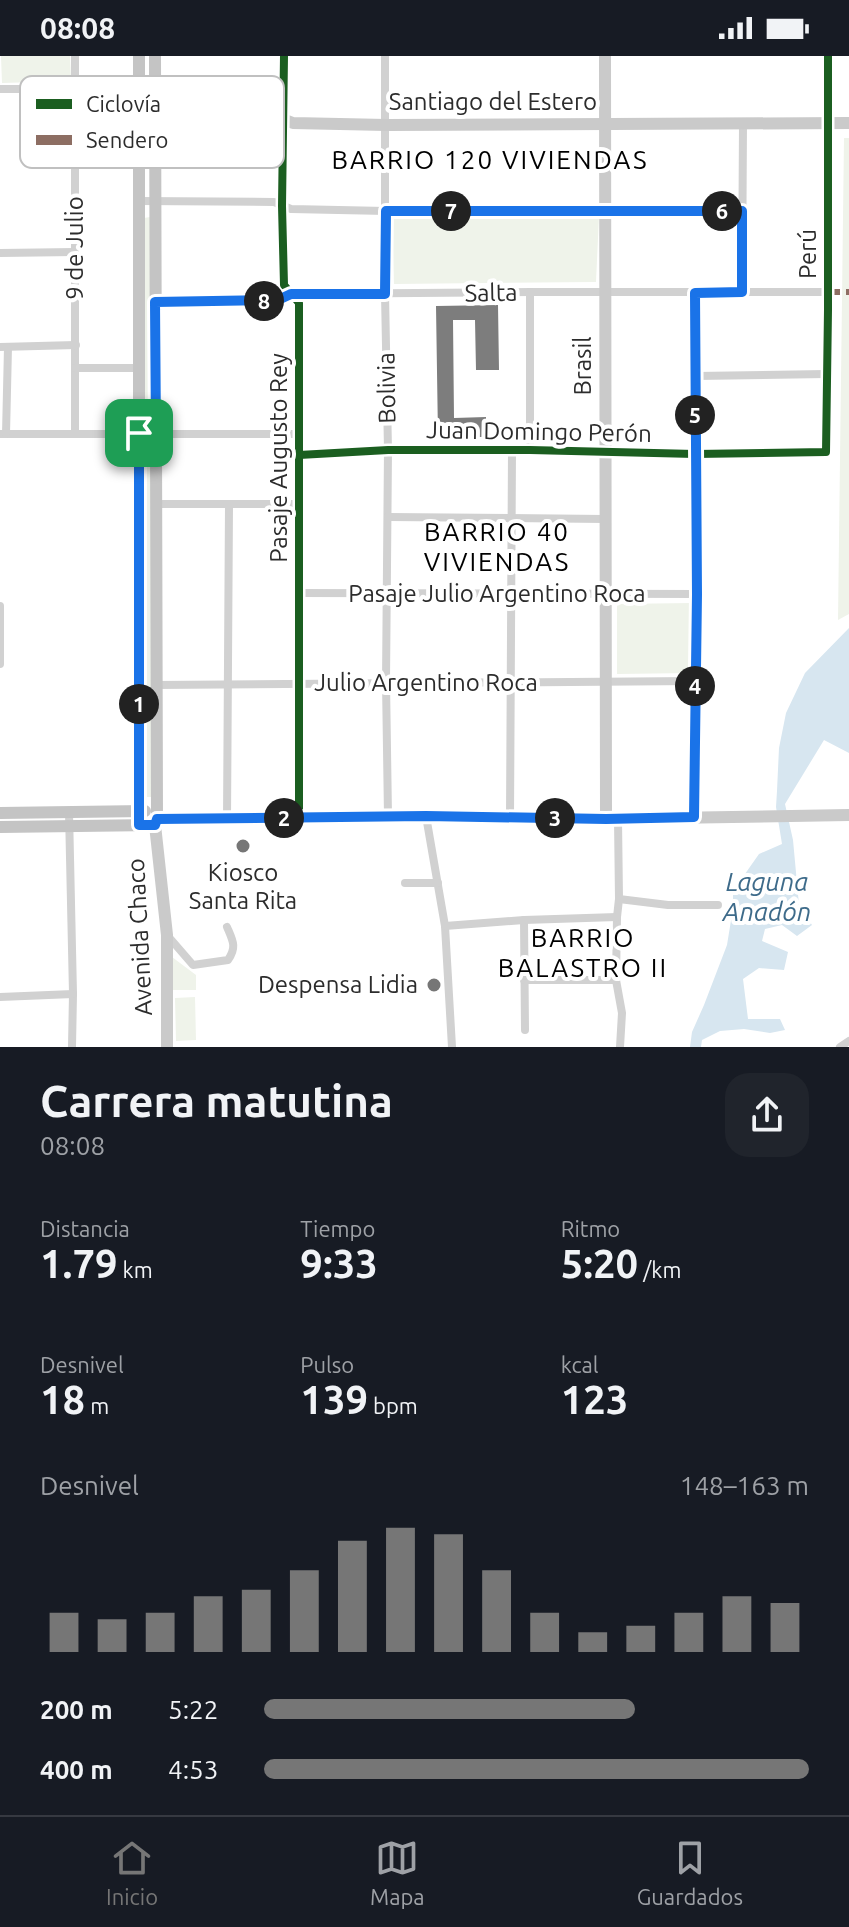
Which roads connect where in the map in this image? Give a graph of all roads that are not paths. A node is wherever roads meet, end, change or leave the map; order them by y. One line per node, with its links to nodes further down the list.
1 (139, 56): 7 (main road)
2 (155, 56): 8 (main road)
3 (284, 56): 11 (street, Pasaje Augusto Rey)
4 (385, 56): 16 (street, Bolivia)
5 (605, 56): 12 (street, Brasil)
6 (828, 56): 13 (street, Perú)
7 (138, 76)
8 (154, 76)
9 (0, 89): 10 (street)
10 (20, 89)
11 (284, 119): 16 (street, Santiago del Estero)
12 (605, 123): 15 (street, Santiago del Estero); 16 (street, Santiago del Estero); 25 (street, Brasil)
13 (829, 123): 14 (street, Santiago del Estero); 15 (street, Santiago del Estero); 31 (street, Perú)
14 (849, 123)
15 (743, 124): 26 (street)
16 (386, 125): 24 (street, Bolivia)
17 (75, 168): 27 (street, 9 de Julio)
18 (139, 168): 21 (main road)
19 (155, 168): 22 (main road)
20 (283, 168): 23 (street, Pasaje Augusto Rey)
21 (139, 201): 22 (street); 40 (main road)
22 (155, 202): 23 (street); 36 (main road)
23 (282, 206): 24 (street); 34 (street, Pasaje Augusto Rey)
24 (386, 211): 25 (street); 35 (street, Bolivia)
25 (605, 211): 26 (street); 32 (street, Brasil)
26 (742, 211): 30 (street)
27 (75, 252): 28 (street); 37 (street, 9 de Julio)
28 (0, 253)
29 (530, 292): 32 (street, Salta); 35 (street, Salta); 50 (street)
30 (742, 292): 31 (street, Salta); 33 (street, Salta)
31 (828, 292): 41 (street, Perú)
32 (605, 293): 33 (street, Salta); 52 (street, Brasil)
33 (695, 293): 42 (street)
34 (291, 294): 35 (street, Salta); 36 (street, Salta); 47 (street, Pasaje Augusto Rey)
35 (385, 294): 48 (street, Bolivia)
36 (155, 302): 46 (main road)
37 (76, 345): 38 (street); 39 (street, 9 de Julio)
38 (4, 347): 44 (street)
39 (75, 368): 40 (street); 45 (street, 9 de Julio)
40 (140, 368): 43 (main road)
41 (826, 374): 42 (street); 51 (street, Perú)
42 (696, 376): 53 (street)
43 (139, 433): 45 (street); 46 (street); 75 (main road)
44 (3, 434): 45 (street)
45 (75, 434)
46 (156, 434): 47 (street); 55 (main road)
47 (299, 434): 54 (street, Pasaje Augusto Rey)
48 (388, 450): 49 (street, Juan Domingo Perón); 54 (street, Juan Domingo Perón); 58 (street, Bolivia)
49 (512, 450): 50 (street, Juan Domingo Perón); 59 (street)
50 (530, 450): 52 (street, Juan Domingo Perón)
51 (826, 452): 53 (street, Juan Domingo Perón)
52 (605, 453): 53 (street, Juan Domingo Perón); 60 (street, Brasil)
53 (695, 454): 64 (street)
54 (299, 455): 56 (street, Pasaje Augusto Rey)
55 (156, 504): 57 (street); 73 (main road)
56 (299, 504): 57 (street); 61 (street, Pasaje Augusto Rey)
57 (229, 505): 74 (street)
58 (388, 517): 59 (street); 62 (street, Bolivia)
59 (512, 517): 60 (street); 63 (street)
60 (605, 519): 65 (street, Brasil)
61 (298, 593): 62 (street, Pasaje Julio Argentino Roca); 72 (street, Pasaje Augusto Rey)
62 (387, 593): 63 (street, Pasaje Julio Argentino Roca); 69 (street, Bolivia)
63 (512, 593): 65 (street, Pasaje Julio Argentino Roca); 70 (street)
64 (697, 594): 65 (street, Pasaje Julio Argentino Roca); 68 (street)
65 (605, 595): 71 (street, Brasil)
66 (0, 606): 67 (street)
67 (0, 664)
68 (695, 681): 71 (street, Julio Argentino Roca); 81 (street)
69 (386, 682): 70 (street, Julio Argentino Roca); 72 (street, Julio Argentino Roca); 79 (street, Bolivia)
70 (510, 682): 71 (street, Julio Argentino Roca); 83 (street)
71 (606, 682): 85 (street, Brasil)
72 (299, 684): 74 (street, Julio Argentino Roca); 82 (street, Pasaje Augusto Rey)
73 (156, 685): 74 (street, Julio Argentino Roca); 84 (main road)
74 (228, 685): 86 (street)
75 (139, 811): 76 (main road); 84 (main road); 87 (main road)
76 (69, 812): 77 (main road); 88 (street)
77 (0, 813)
78 (849, 815): 81 (street)
79 (388, 816): 80 (street); 82 (street)
80 (426, 816): 83 (street); 91 (street)
81 (694, 817): 85 (street)
82 (299, 818): 86 (street)
83 (510, 818): 85 (street)
84 (156, 819): 86 (street); 87 (main road); 98 (street, Avenida Chaco)
85 (612, 819): 92 (street)
86 (227, 820)
87 (139, 825): 88 (main road)
88 (69, 826): 89 (main road); 101 (street)
89 (0, 827)
90 (405, 883): 91 (street)
91 (438, 883): 96 (street)
92 (619, 899): 93 (street); 94 (street)
93 (718, 905)
94 (617, 917): 95 (street); 100 (street)
95 (524, 920): 96 (street); 99 (street)
96 (445, 926): 107 (street)
97 (227, 927): 98 (street)
98 (167, 935): 106 (street, Avenida Chaco)
99 (524, 980): 100 (street); 103 (street)
100 (616, 980): 108 (street)
101 (73, 994): 102 (street); 105 (street)
102 (0, 997)
103 (525, 1030)
104 (849, 1041): 109 (street)
105 (72, 1047)
106 (167, 1047)
107 (452, 1047)
108 (620, 1047)
109 (840, 1047)

